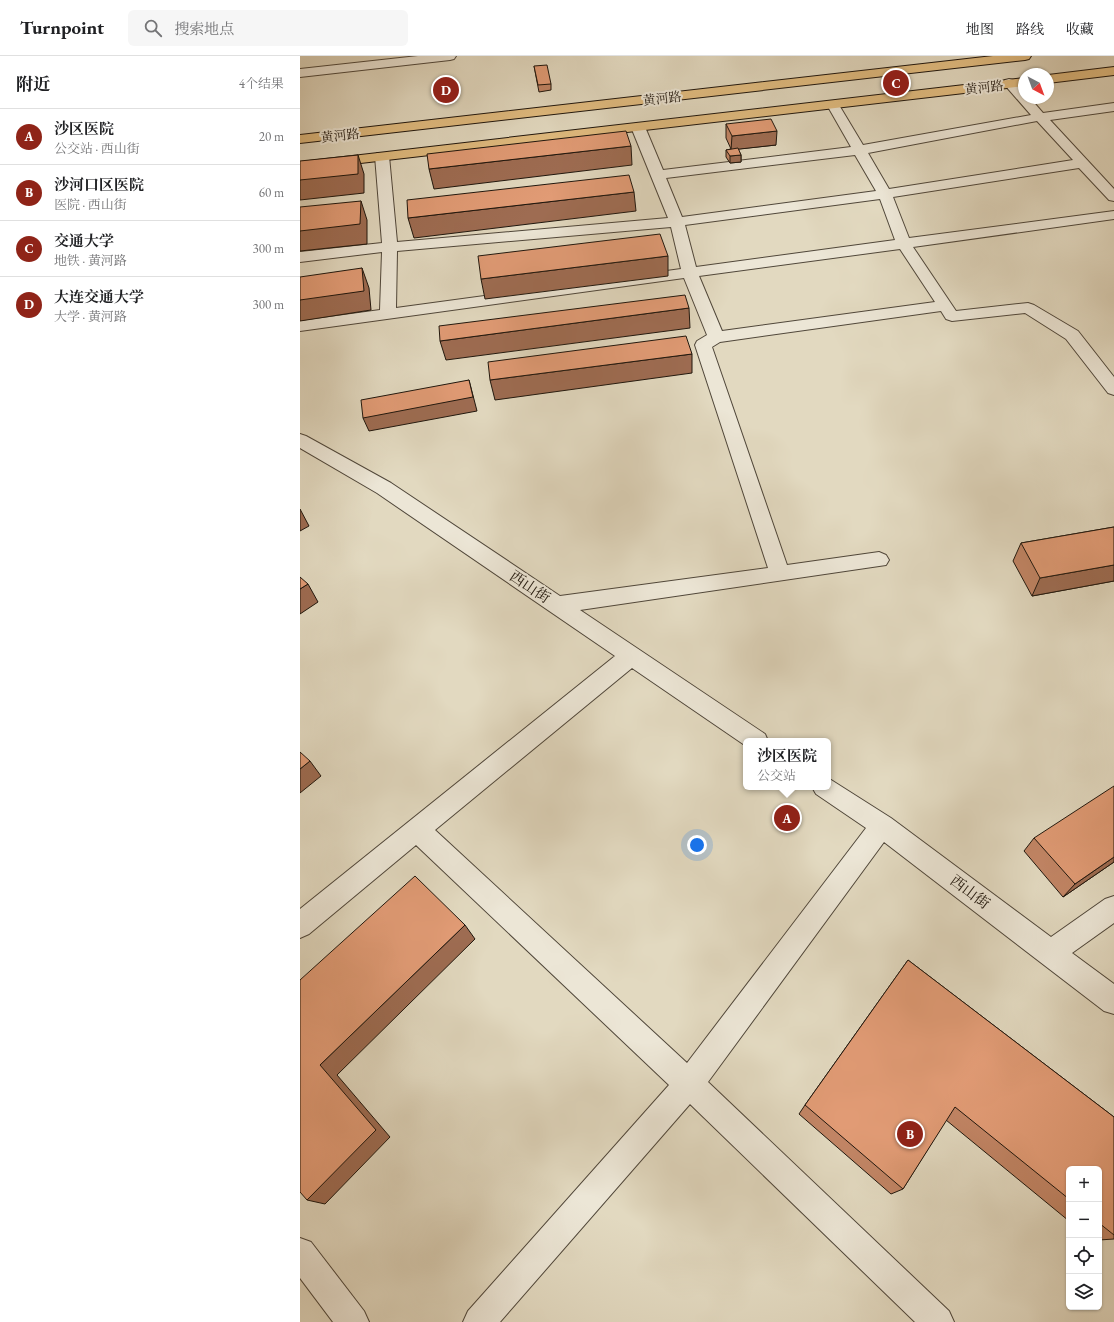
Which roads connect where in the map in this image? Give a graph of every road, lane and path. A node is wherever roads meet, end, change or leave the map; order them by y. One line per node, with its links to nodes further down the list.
1 (450, 56): 4 (street)
2 (1025, 56): 12 (main road, 黄河路)
3 (1114, 71): 5 (main road)
4 (300, 72)
5 (1054, 78)
6 (1018, 83): 7 (main road, 黄河路)
7 (1009, 84): 8 (main road, 黄河路); 10 (street)
8 (833, 105): 11 (main road, 黄河路); 13 (street)
9 (1114, 107): 10 (street)
10 (1040, 117): 13 (street); 15 (street)
11 (638, 127): 14 (main road, 黄河路); 17 (street)
12 (300, 139)
13 (860, 150): 17 (street); 18 (street)
14 (382, 156): 16 (main road, 黄河路); 23 (street)
15 (1082, 163): 18 (street); 19 (street)
16 (300, 166)
17 (657, 175): 21 (street)
18 (885, 194): 21 (street); 22 (street)
19 (1114, 197)
20 (1114, 215): 22 (street)
21 (677, 222): 23 (street); 25 (street)
22 (904, 244): 25 (street); 26 (street)
23 (390, 247): 24 (street); 27 (street)
24 (300, 257)
25 (690, 274): 27 (street); 29 (street)
26 (945, 306): 29 (street); 30 (street)
27 (388, 314): 28 (street)
28 (300, 326)
29 (716, 337): 33 (street)
30 (1114, 389)
31 (300, 440): 34 (street, 西山街)
32 (879, 560): 33 (street)
33 (780, 574): 34 (street)
34 (557, 605): 35 (street, 西山街)
35 (631, 656): 36 (street, 西山街); 39 (street)
36 (753, 738)
37 (828, 790): 38 (street, 西山街)
38 (882, 826): 42 (street, 西山街); 44 (street)
39 (417, 830): 41 (street); 44 (street)
40 (1114, 908): 42 (street)
41 (300, 925)
42 (1051, 953): 43 (street, 西山街)
43 (1114, 1001)
44 (689, 1084): 47 (street); 48 (street)
45 (300, 1253): 46 (street)
46 (353, 1322)
47 (479, 1322)
48 (938, 1322)

